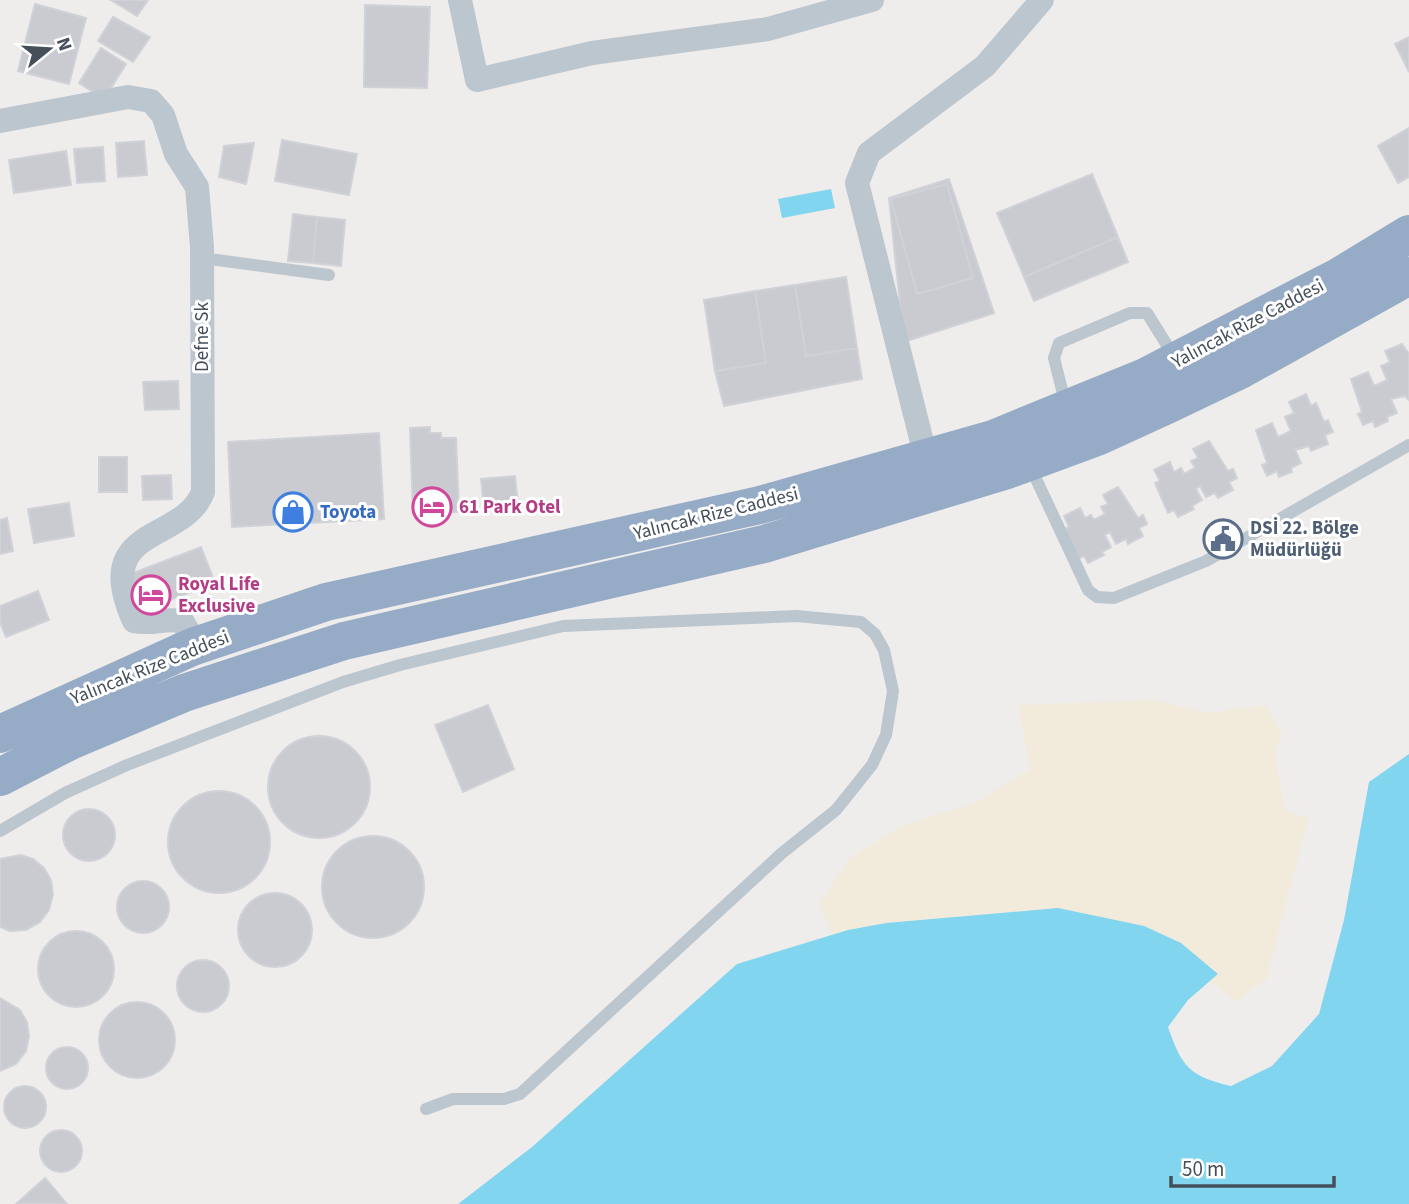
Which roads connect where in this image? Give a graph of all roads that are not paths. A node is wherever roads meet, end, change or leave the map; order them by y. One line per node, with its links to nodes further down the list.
1 (460, 0): 2 (street)
2 (872, 0)
3 (1042, 0): 12 (street)
4 (0, 121): 6 (street, Defne Sk)
5 (1409, 234): 9 (highway, Yalıncak Rize Caddesi)
6 (202, 258): 7 (lane); 14 (street, Defne Sk)
7 (329, 275)
8 (1409, 276): 13 (highway, Yalıncak Rize Caddesi)
9 (1177, 361): 10 (highway, Yalıncak Rize Caddesi); 10 (lane)
10 (1066, 410): 12 (highway, Yalıncak Rize Caddesi)
11 (1409, 444): 13 (lane)
12 (926, 458): 14 (highway, Yalıncak Rize Caddesi)
13 (1028, 462): 16 (highway, Yalıncak Rize Caddesi)
14 (197, 646): 15 (highway, Yalıncak Rize Caddesi)
15 (0, 734)
16 (0, 777)
17 (0, 831): 18 (lane)
18 (426, 1109)

